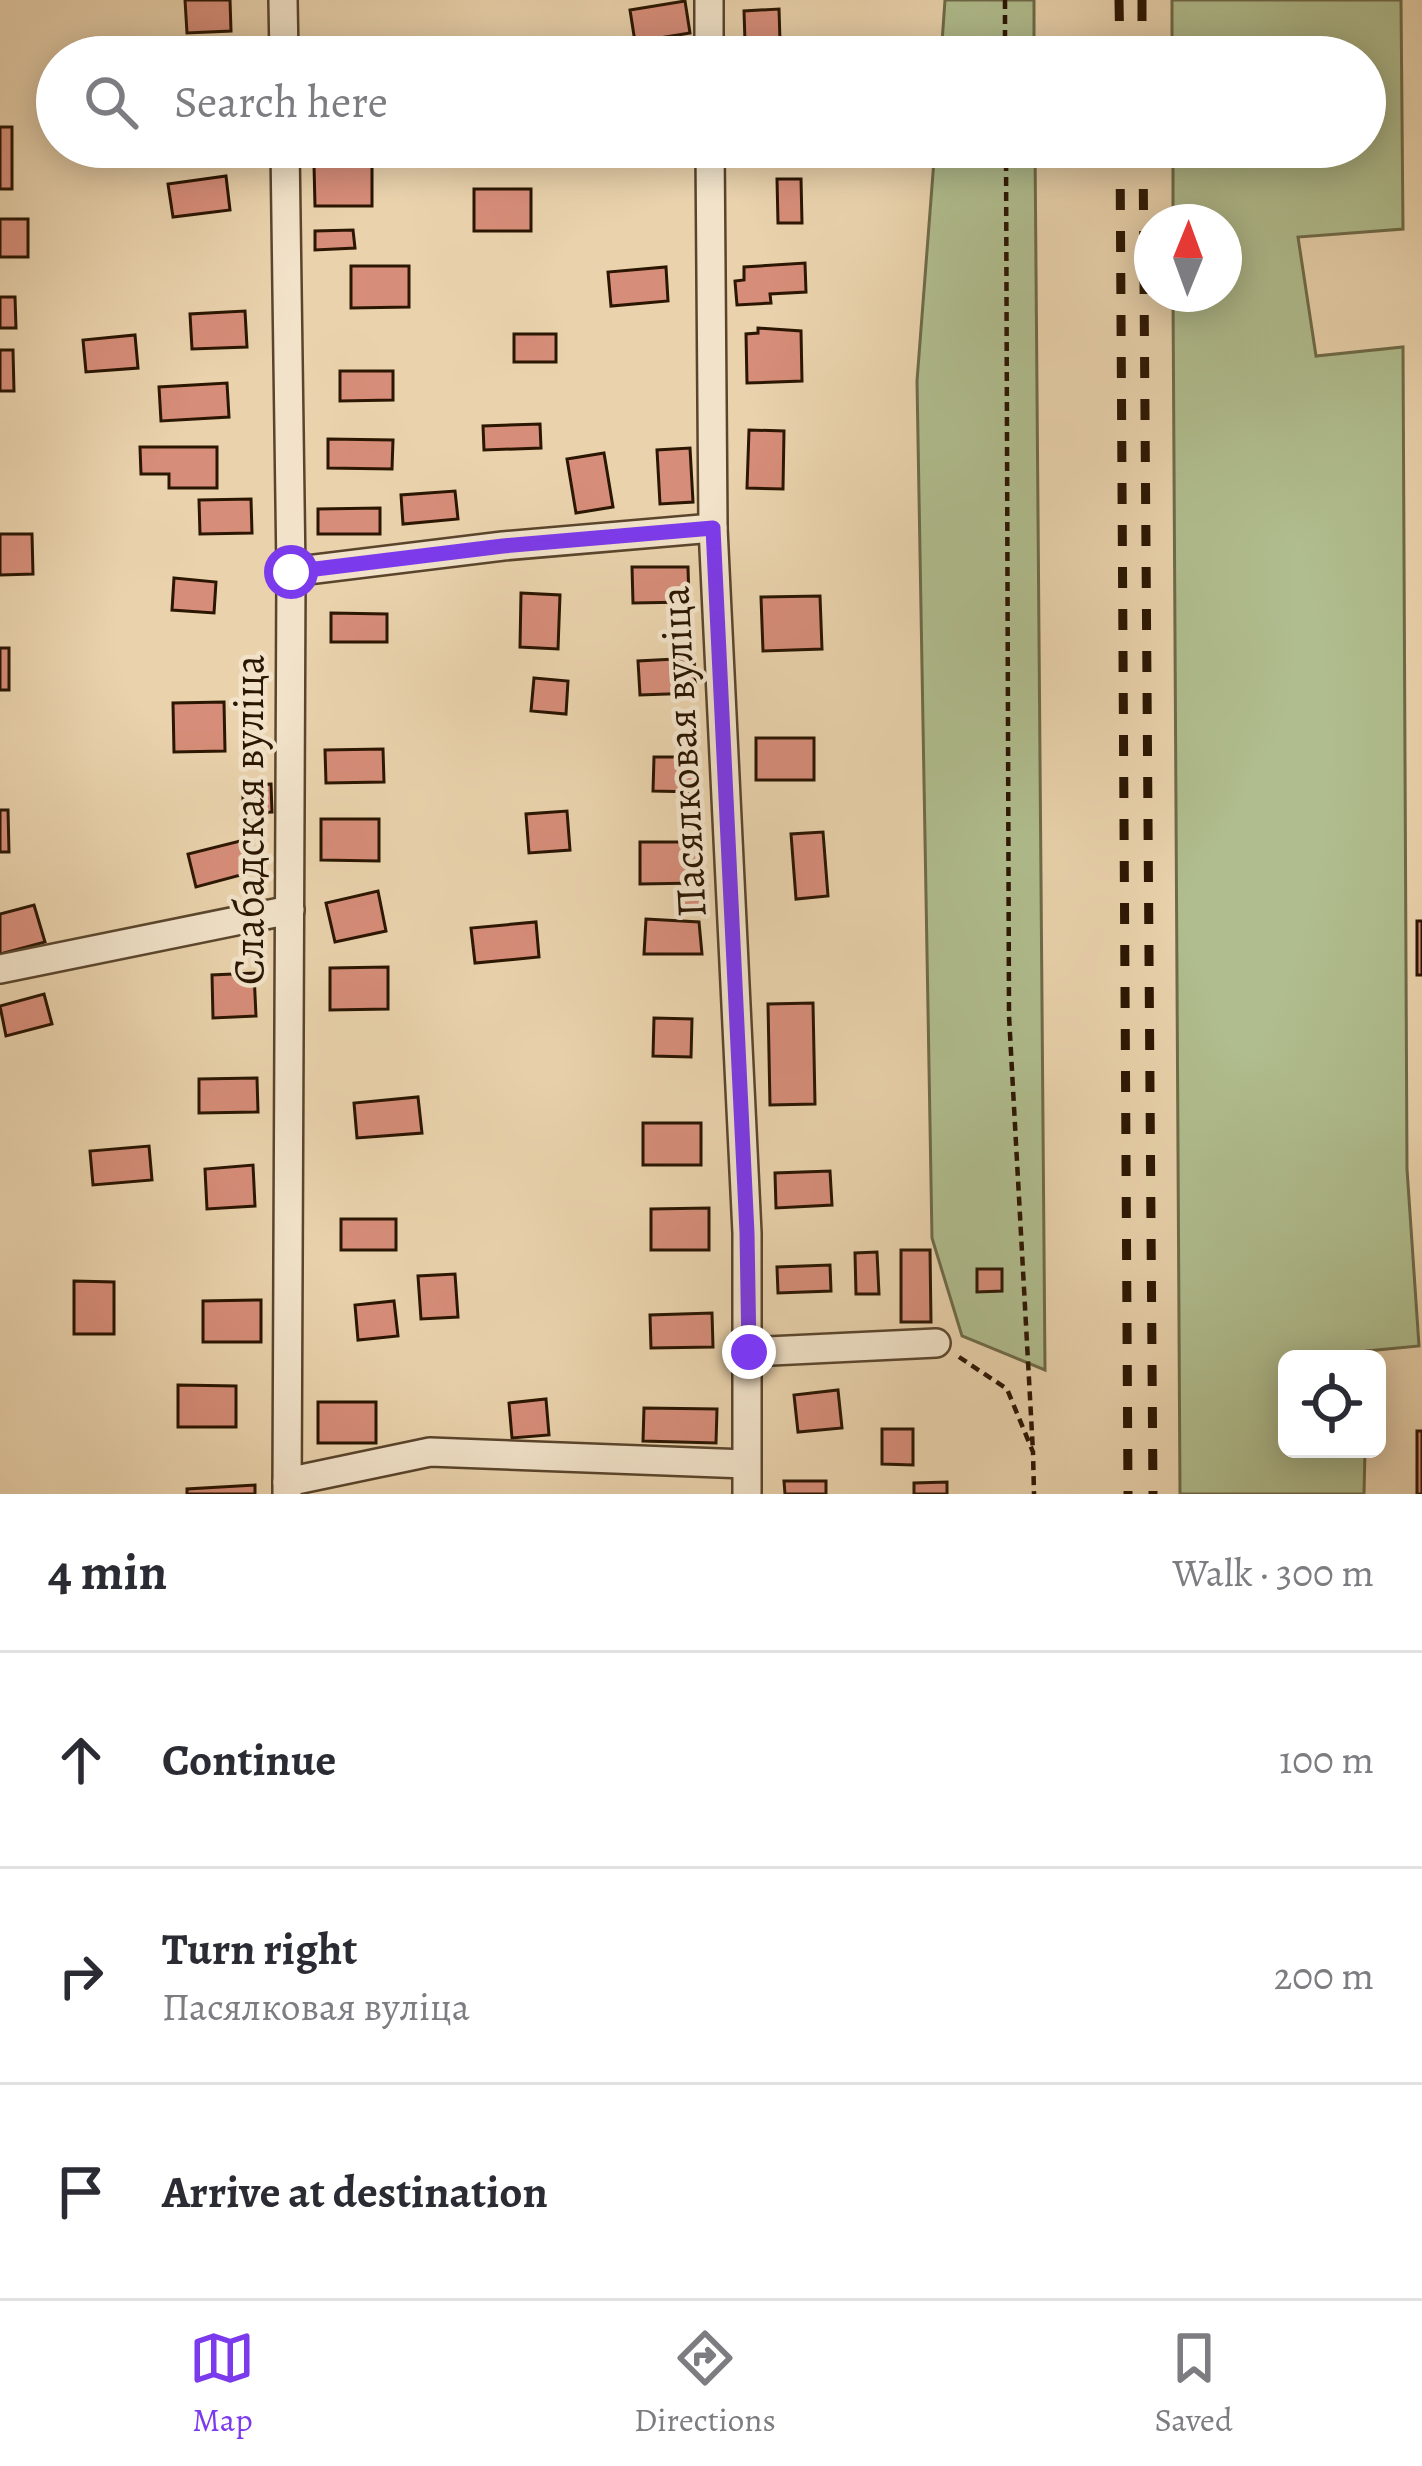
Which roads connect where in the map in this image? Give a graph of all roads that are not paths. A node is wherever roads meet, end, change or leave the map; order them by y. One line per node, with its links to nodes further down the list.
1 (283, 0): 3 (street)
2 (709, 0): 4 (street)
3 (284, 36)
4 (709, 36)
5 (285, 168): 8 (street, Слабадская вуліца)
6 (710, 168): 7 (street, Пасялковая вуліца)
7 (713, 528): 8 (street); 12 (street, Пасялковая вуліца)
8 (291, 572): 9 (street, Слабадская вуліца)
9 (290, 910): 10 (street); 14 (street, Слабадская вуліца)
10 (0, 969)
11 (936, 1342): 12 (street)
12 (749, 1352): 13 (street, Пасялковая вуліца)
13 (746, 1464): 14 (street); 15 (street, Пасялковая вуліца)
14 (287, 1488)
15 (747, 1494)

